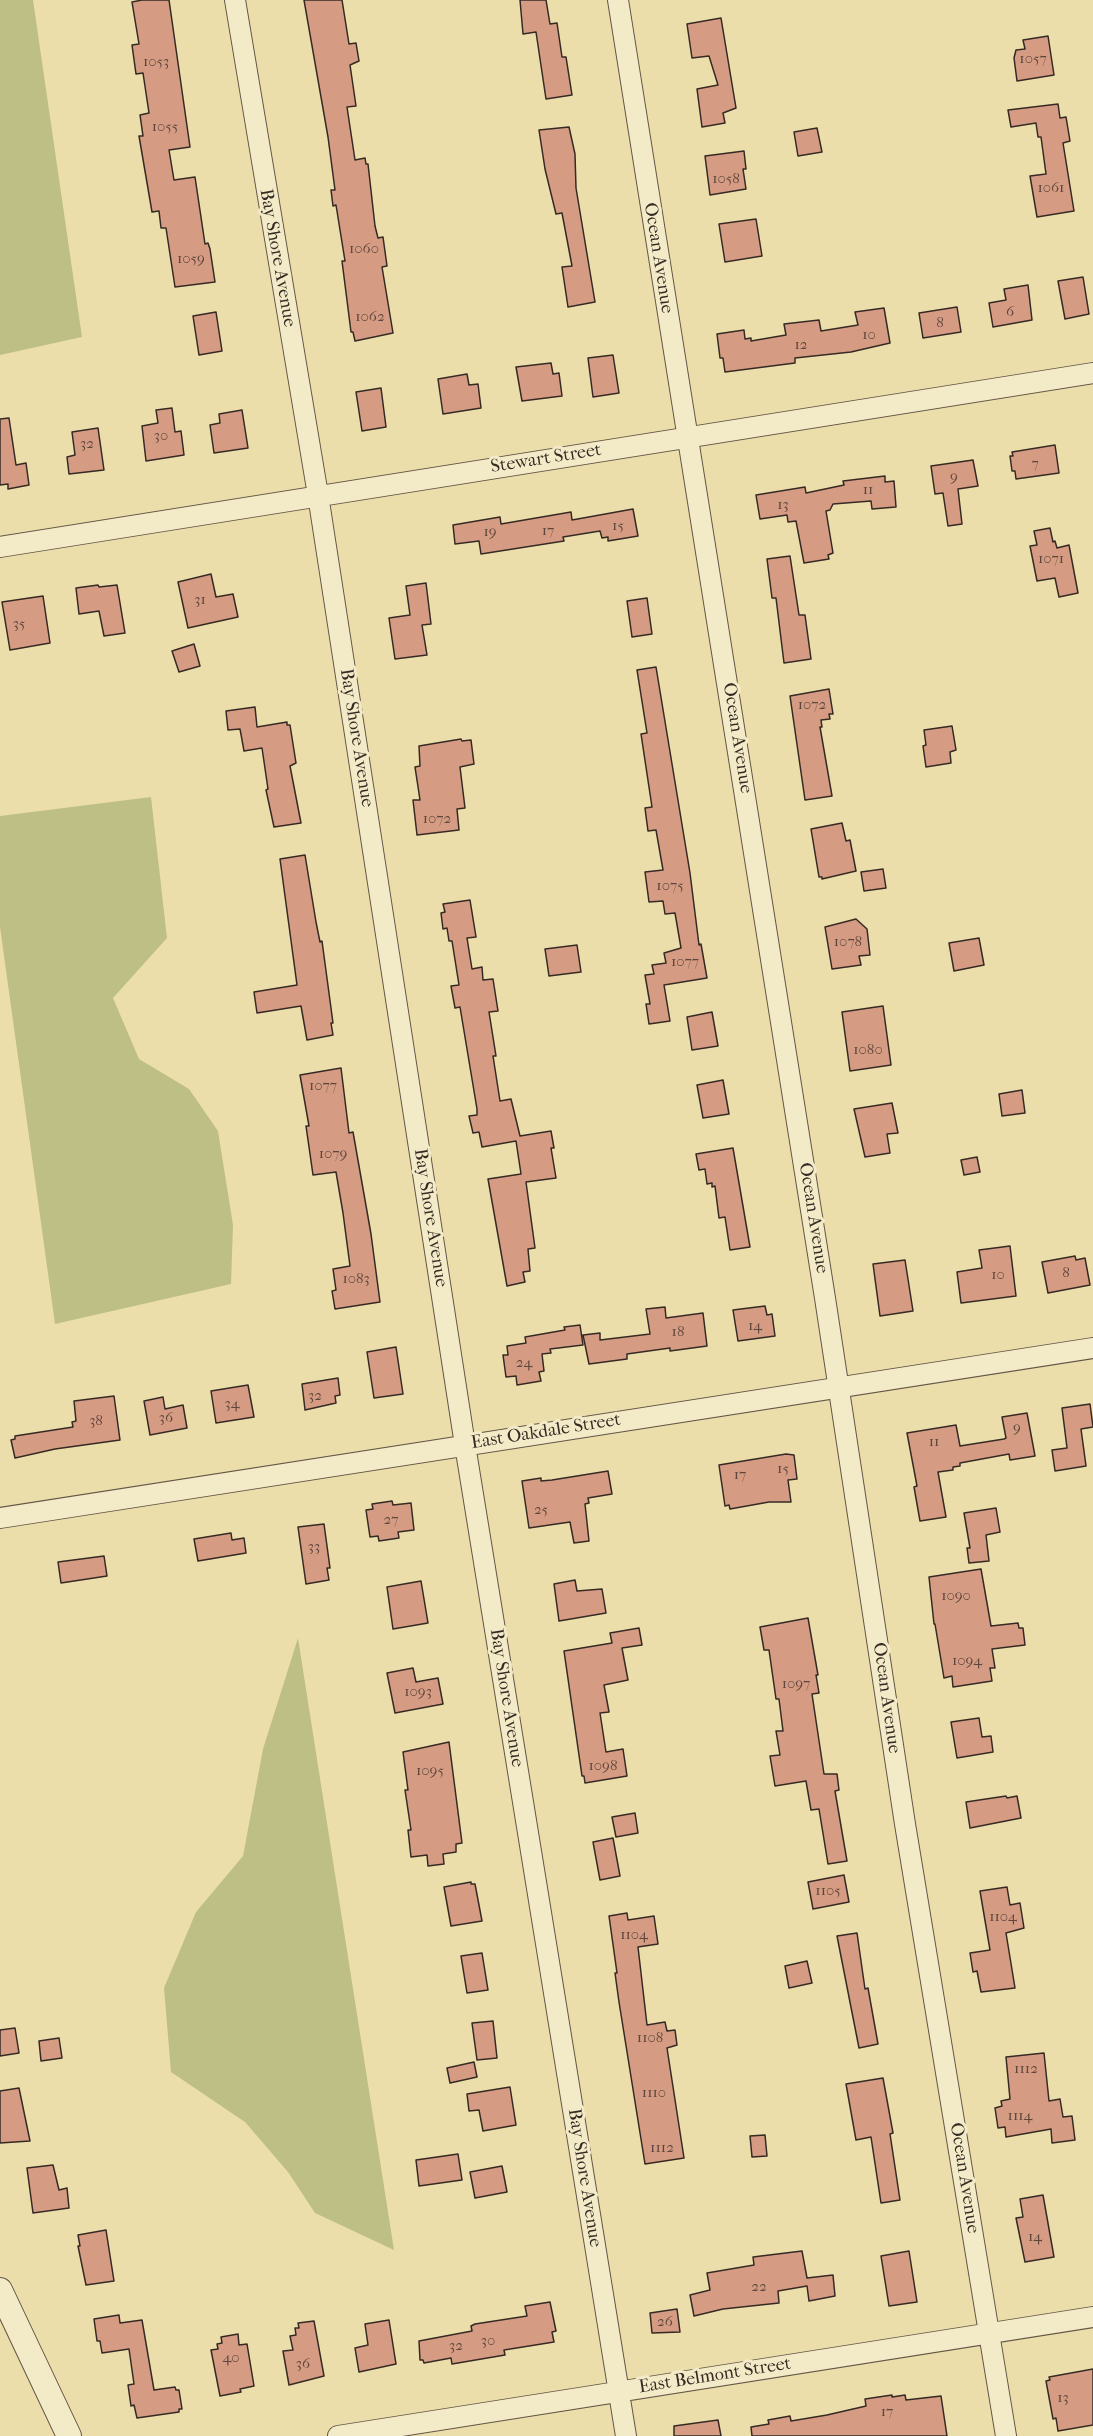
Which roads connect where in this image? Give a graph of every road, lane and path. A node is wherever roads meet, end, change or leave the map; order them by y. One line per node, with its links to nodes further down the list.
1 (235, 0): 5 (street, Bay Shore Avenue)
2 (618, 0): 4 (street, Ocean Avenue)
3 (1093, 373): 4 (street, Stewart Street)
4 (689, 437): 5 (street, Stewart Street); 8 (street, Ocean Avenue)
5 (318, 495): 6 (street, Stewart Street); 9 (street, Bay Shore Avenue)
6 (0, 547)
7 (1093, 1348): 8 (street, East Oakdale Street)
8 (837, 1387): 9 (street, East Oakdale Street); 13 (street, Ocean Avenue)
9 (465, 1445): 10 (street, East Oakdale Street); 14 (street, Bay Shore Avenue)
10 (0, 1518)
11 (0, 2290): 15 (street)
12 (1093, 2317): 13 (street, East Belmont Street)
13 (990, 2334): 14 (street, East Belmont Street); 18 (street, Ocean Avenue)
14 (619, 2391): 16 (street, East Belmont Street); 17 (street, Bay Shore Avenue)
15 (69, 2436)
16 (338, 2436)
17 (626, 2436)
18 (1006, 2436)

